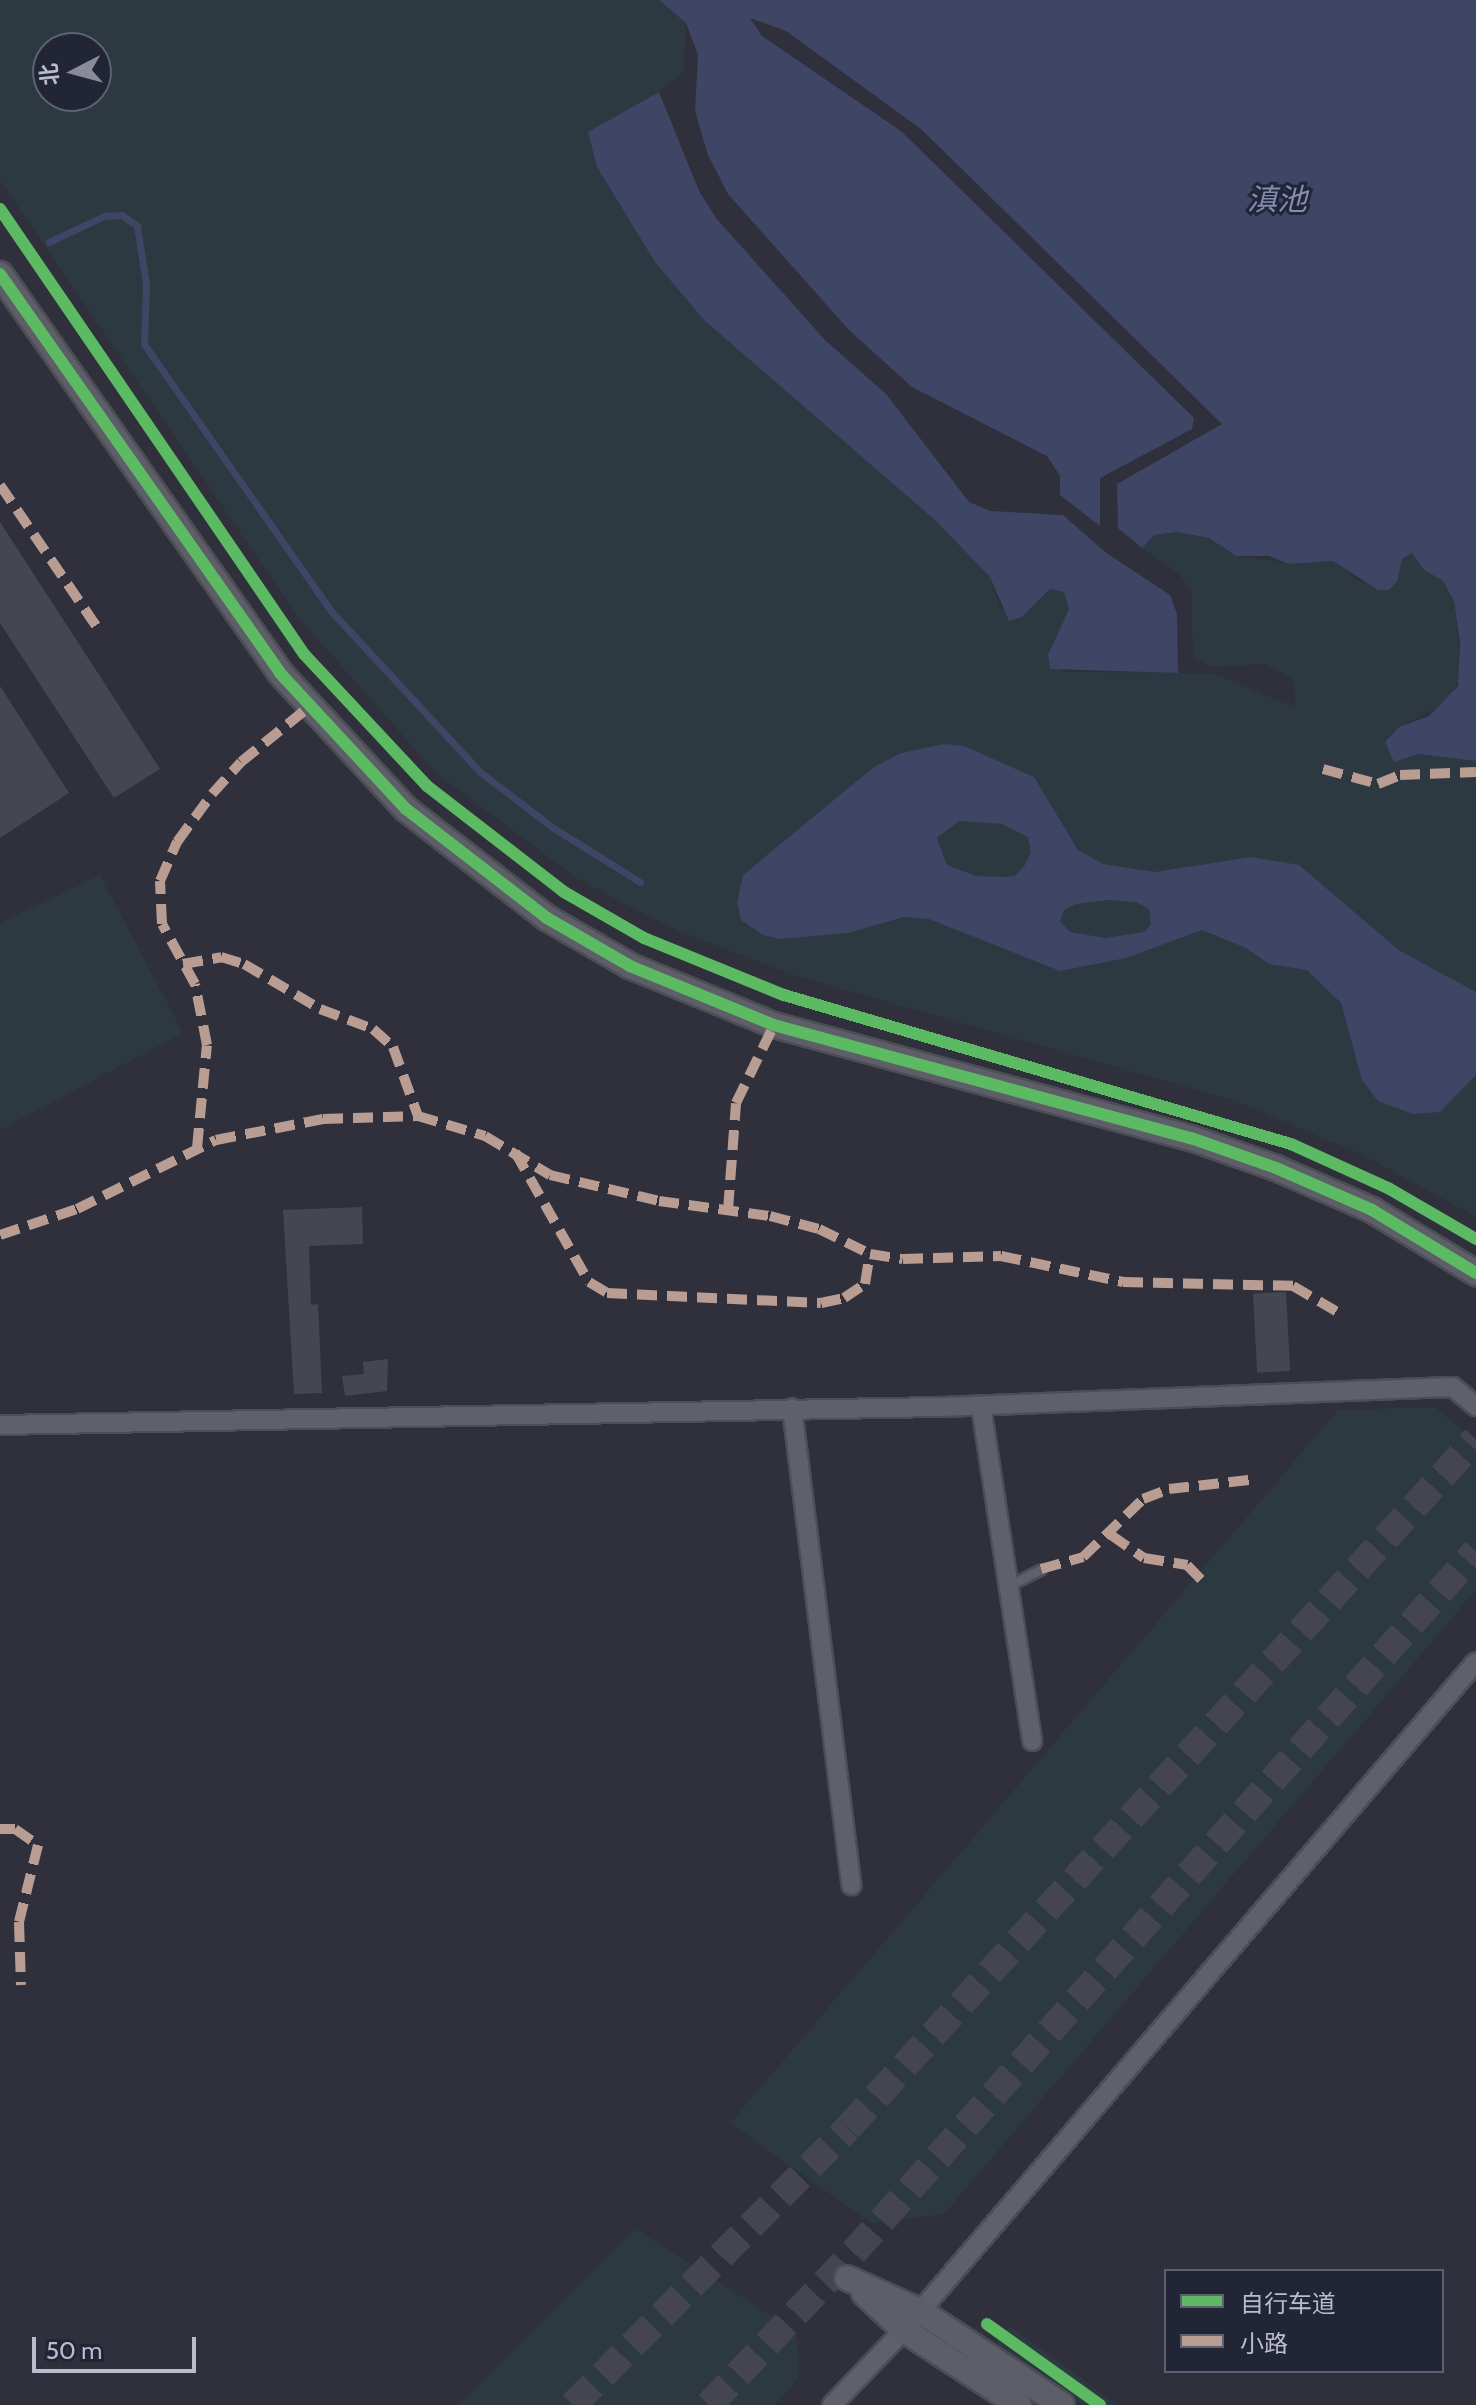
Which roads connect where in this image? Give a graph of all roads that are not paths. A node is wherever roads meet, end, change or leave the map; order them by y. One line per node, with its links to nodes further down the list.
1 (0, 274): 2 (street)
2 (1476, 1273)
3 (981, 1406): 4 (street); 5 (street); 8 (street)
4 (1476, 1406)
5 (792, 1408): 6 (street); 11 (street)
6 (0, 1425)
7 (1041, 1569): 8 (lane)
8 (1008, 1586): 10 (street)
9 (1476, 1662): 12 (street)
10 (1032, 1741)
11 (851, 1885)
12 (920, 2311): 13 (street); 13 (street); 16 (street)
13 (904, 2330): 14 (street); 15 (street)
14 (832, 2405)
15 (1019, 2405)
16 (1062, 2405)

